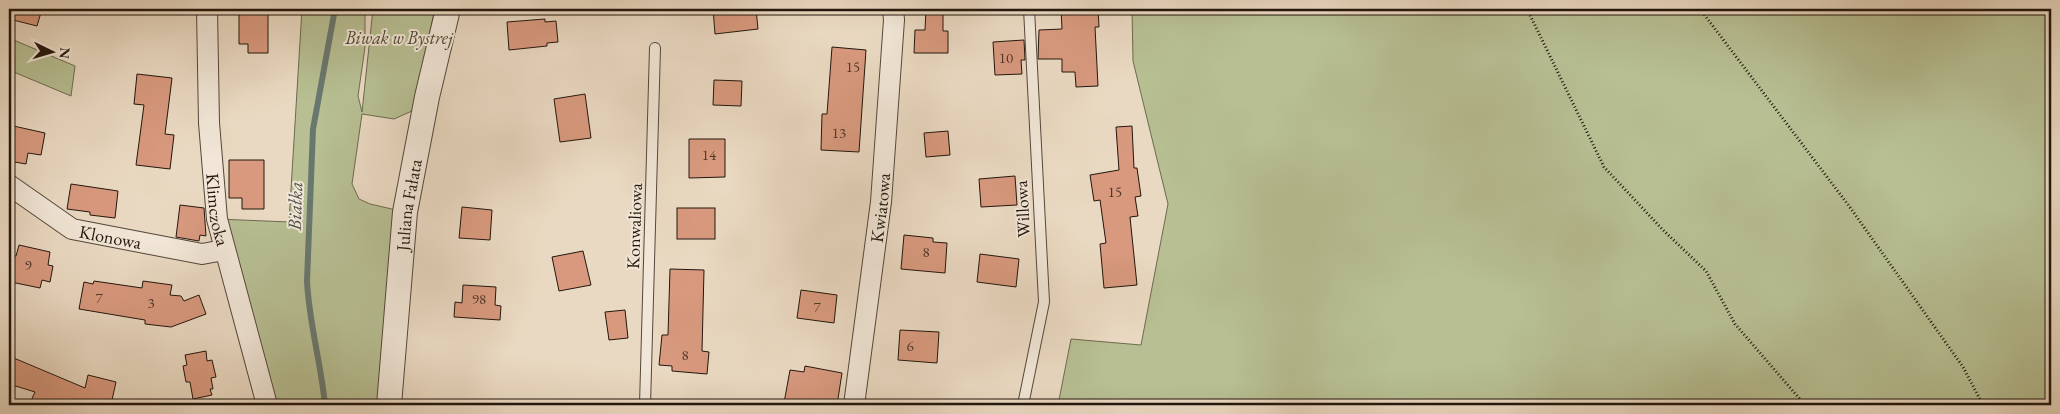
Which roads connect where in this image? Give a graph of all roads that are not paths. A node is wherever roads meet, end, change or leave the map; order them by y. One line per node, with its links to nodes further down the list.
1 (207, 9): 7 (street, Klimczoka)
2 (448, 9): 9 (street, Juliana Fałata)
3 (893, 9): 11 (street, Kwiatowa)
4 (1028, 9): 12 (lane, Willowa)
5 (655, 48): 10 (lane, Konwaliowa)
6 (9, 185): 7 (street, Klonowa)
7 (224, 250): 8 (street, Klimczoka)
8 (267, 405)
9 (389, 405)
10 (645, 405)
11 (854, 405)
12 (1024, 405)

